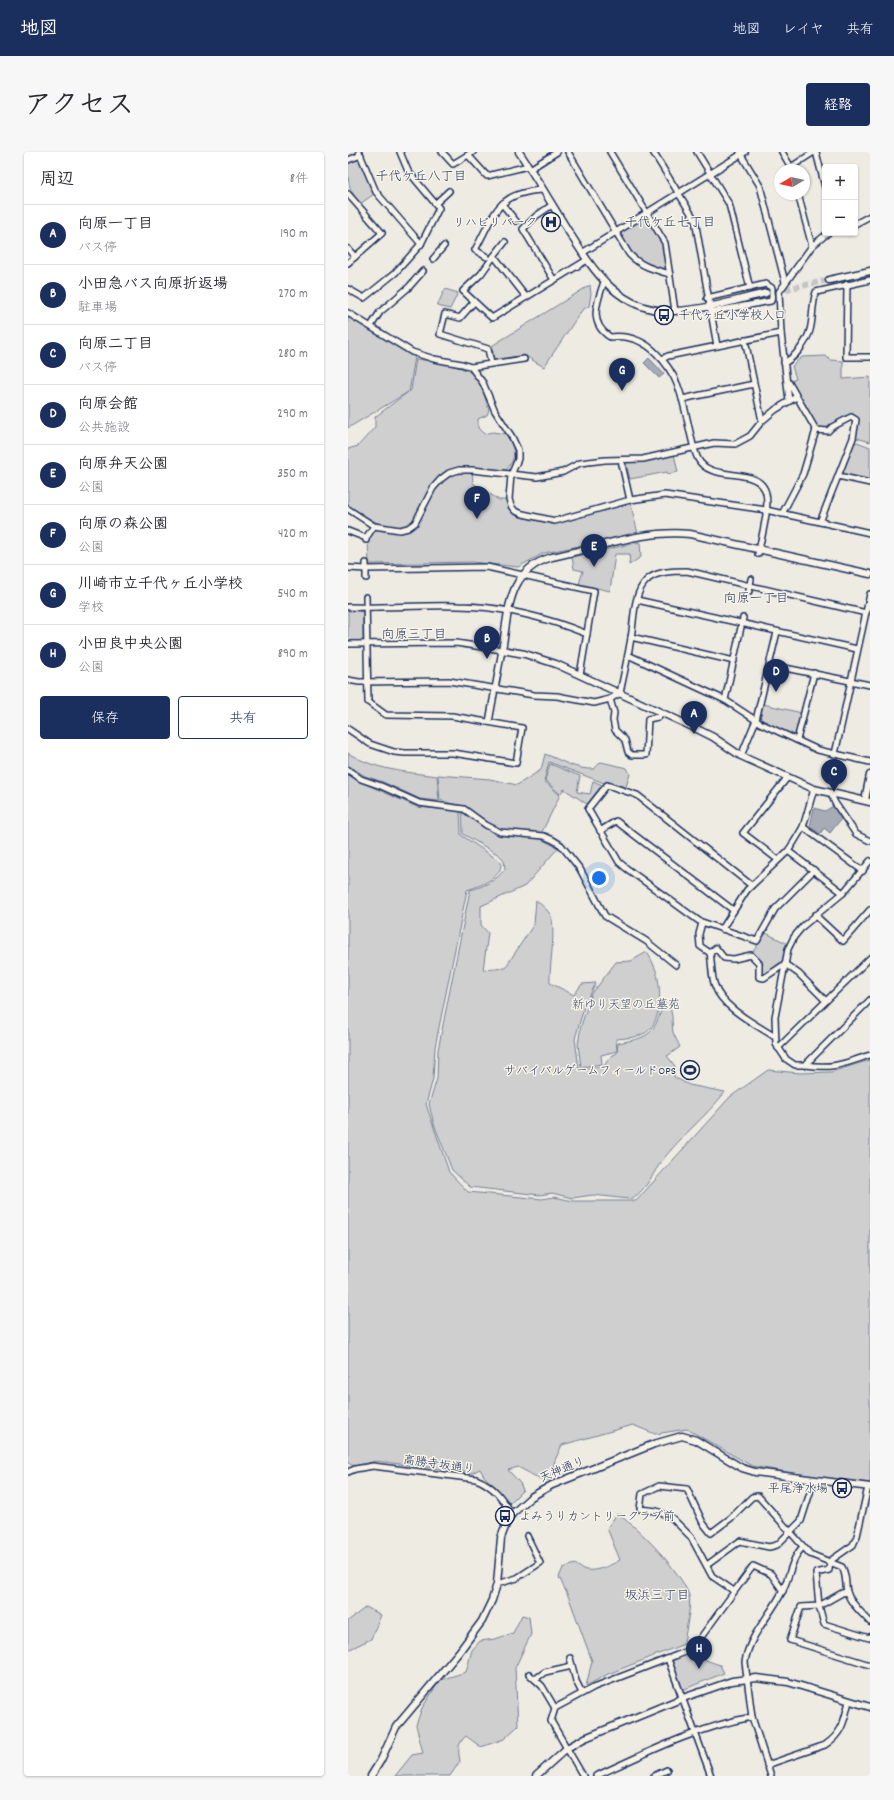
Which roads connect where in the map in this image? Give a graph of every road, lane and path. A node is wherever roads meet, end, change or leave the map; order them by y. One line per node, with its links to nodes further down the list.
1 (400, 152): 26 (street)
2 (442, 152): 14 (street)
3 (473, 152): 14 (street)
4 (519, 152): 18 (street)
5 (557, 152): 18 (street)
6 (568, 152): 33 (street)
7 (610, 152): 29 (street)
8 (654, 152): 23 (street)
9 (697, 152): 19 (street)
10 (782, 152): 16 (street)
11 (815, 152): 17 (street); 20 (street)
12 (360, 153): 15 (street); 36 (street)
13 (742, 153): 19 (street); 54 (street)
14 (468, 155): 18 (street)
15 (348, 160)
16 (790, 164)
17 (798, 164)
18 (529, 167): 21 (street)
19 (710, 174): 23 (street); 56 (street)
20 (822, 176)
21 (542, 190): 27 (street); 28 (street)
22 (449, 191): 26 (street)
23 (679, 193): 29 (street); 61 (street)
24 (348, 194): 43 (street)
25 (800, 200): 38 (street)
26 (436, 203): 36 (street)
27 (502, 204): 31 (street); 41 (street)
28 (552, 205): 40 (street); 50 (street)
29 (647, 213): 33 (street); 49 (street)
30 (870, 216): 32 (street)
31 (516, 221)
32 (858, 222)
33 (616, 232): 40 (street); 49 (street)
34 (824, 236): 38 (street)
35 (505, 242): 42 (street)
36 (421, 244): 57 (street)
37 (444, 246): 44 (street)
38 (812, 246): 54 (street)
39 (348, 249): 43 (street)
40 (582, 253): 45 (street)
41 (487, 256)
42 (494, 256): 60 (street); 62 (street)
43 (355, 257): 46 (street)
44 (433, 259)
45 (587, 260): 50 (street); 53 (street)
46 (348, 263)
47 (423, 271): 66 (street)
48 (870, 271): 51 (street)
49 (670, 274): 64 (street)
50 (554, 280): 60 (street)
51 (828, 280)
52 (870, 280): 55 (street)
53 (604, 282): 64 (street); 72 (street)
54 (785, 282): 58 (street)
55 (847, 284): 70 (street); 74 (street)
56 (750, 288): 59 (street); 61 (street)
57 (348, 289)
58 (779, 292): 59 (street); 67 (street)
59 (769, 293): 63 (street); 63 (street)
60 (526, 297): 62 (street)
61 (707, 298): 63 (street)
62 (474, 302): 73 (street)
63 (710, 309): 64 (street); 69 (street)
64 (675, 311)
65 (348, 312): 66 (street)
66 (371, 326): 75 (street)
67 (781, 333): 68 (street); 74 (street)
68 (745, 340): 69 (street); 77 (street)
69 (717, 346): 72 (street)
70 (870, 357)
71 (524, 359): 73 (street)
72 (662, 359): 79 (street)
73 (490, 363): 75 (street)
74 (784, 363): 76 (street)
75 (471, 367): 85 (street)
76 (787, 380): 78 (street); 80 (street)
77 (754, 384): 79 (street); 81 (street)
78 (796, 397): 80 (street); 82 (street)
79 (682, 399): 83 (street)
80 (789, 401): 81 (street)
81 (762, 421): 83 (street)
82 (816, 430): 86 (street); 91 (street)
83 (694, 446): 84 (street); 90 (street)
84 (621, 460): 85 (street); 88 (street)
85 (511, 475): 88 (street); 93 (street)
86 (838, 476): 87 (street); 92 (street)
87 (870, 483)
88 (630, 500): 90 (street)
89 (348, 509): 93 (street)
90 (766, 510): 91 (street); 96 (street)
91 (782, 514): 92 (street)
92 (820, 522): 95 (street)
93 (374, 526): 94 (street)
94 (348, 531)
95 (870, 533)
96 (758, 551): 100 (street); 101 (street)
97 (366, 563): 99 (street)
98 (348, 568): 99 (street)
99 (366, 569): 101 (street); 102 (street)
100 (870, 574)
101 (522, 575): 110 (street); 115 (street)
102 (366, 578)
103 (751, 579): 104 (street)
104 (749, 589): 107 (street); 111 (street)
105 (870, 594): 111 (street)
106 (366, 598): 109 (street)
107 (637, 600): 113 (street); 116 (street)
108 (348, 607): 109 (street)
109 (366, 607): 110 (street); 118 (street)
110 (508, 612): 115 (street); 120 (street)
111 (866, 613): 119 (street)
112 (744, 618): 113 (street)
113 (742, 624): 114 (street); 122 (street)
114 (777, 632): 119 (street); 123 (street)
115 (587, 634): 125 (street)
116 (631, 637): 121 (street); 122 (street)
117 (348, 644): 118 (street)
118 (366, 645): 120 (street); 127 (street)
119 (857, 649): 128 (street)
120 (502, 650): 125 (street); 130 (street)
121 (628, 655): 131 (street); 133 (street)
122 (734, 660): 133 (street)
123 (770, 664): 124 (street); 135 (street)
124 (814, 673): 128 (street); 138 (street)
125 (580, 675): 131 (street)
126 (348, 680): 127 (street)
127 (367, 681): 130 (street); 136 (street)
128 (850, 681): 129 (street); 139 (street)
129 (870, 686)
130 (495, 689): 132 (street); 136 (street)
131 (620, 693): 132 (street); 134 (street)
132 (610, 699): 134 (street)
133 (725, 700): 135 (street)
134 (661, 713): 140 (street)
135 (756, 720): 138 (street); 140 (street)
136 (488, 722): 137 (street)
137 (348, 729)
138 (797, 740): 139 (street)
139 (835, 754): 141 (street)
140 (741, 756): 144 (street)
141 (870, 762)
142 (348, 770): 166 (street)
143 (870, 775): 147 (street)
144 (787, 778): 145 (street); 152 (street)
145 (814, 789): 146 (street); 148 (street)
146 (831, 794): 147 (street); 150 (street)
147 (867, 801)
148 (803, 827): 151 (street); 155 (street)
149 (600, 831): 156 (street); 158 (street); 161 (street)
150 (870, 841)
151 (788, 851): 152 (street); 154 (street)
152 (777, 859): 156 (street)
153 (870, 861): 155 (street)
154 (814, 870): 157 (street); 162 (street)
155 (863, 871): 157 (street)
156 (751, 885): 158 (street)
157 (843, 893): 160 (street)
158 (734, 910): 162 (street)
159 (870, 910): 160 (street)
160 (815, 915): 165 (street)
161 (702, 922): 162 (street); 163 (street)
162 (722, 929)
163 (710, 953): 165 (street); 169 (street)
164 (870, 958): 168 (street)
165 (785, 964): 168 (street); 169 (street)
166 (676, 965)
167 (870, 1000): 172 (street)
168 (826, 1001): 170 (street)
169 (776, 1037): 170 (street)
170 (778, 1048): 172 (street)
171 (870, 1055): 172 (street)
172 (805, 1065)
173 (348, 1472): 176 (street, 高勝寺坂通り)
174 (814, 1480): 175 (street, 天神通り); 176 (street, 天神通り); 177 (street)
175 (869, 1487): 180 (street)
176 (512, 1514): 182 (street, 天神通り)
177 (791, 1532): 179 (street); 181 (street); 181 (street)
178 (527, 1536): 182 (street)
179 (803, 1547): 180 (street); 184 (street)
180 (830, 1562): 185 (street); 186 (street)
181 (706, 1565): 183 (street)
182 (496, 1584): 207 (street, 天神通り)
183 (734, 1591): 184 (street); 190 (street)
184 (782, 1591): 195 (street)
185 (847, 1592): 186 (street); 187 (street)
186 (819, 1606): 188 (street); 191 (street)
187 (870, 1622)
188 (870, 1637)
189 (570, 1658): 192 (street)
190 (668, 1659): 196 (street); 197 (street)
191 (870, 1665)
192 (572, 1666): 194 (street); 196 (street)
193 (529, 1674): 194 (street)
194 (535, 1679): 200 (street)
195 (747, 1679): 197 (street); 198 (street); 201 (street)
196 (582, 1693): 200 (street)
197 (683, 1698): 202 (street); 203 (street)
198 (849, 1701): 199 (street); 204 (street)
199 (870, 1707)
200 (555, 1708): 203 (street)
201 (752, 1717): 202 (street); 204 (street)
202 (696, 1732): 210 (street); 211 (street)
203 (567, 1748): 208 (street); 209 (street)
204 (767, 1765): 212 (street)
205 (667, 1770): 206 (street)
206 (657, 1775)
207 (371, 1776)
208 (536, 1776)
209 (583, 1776)
210 (596, 1776)
211 (711, 1776)
212 (771, 1776)

